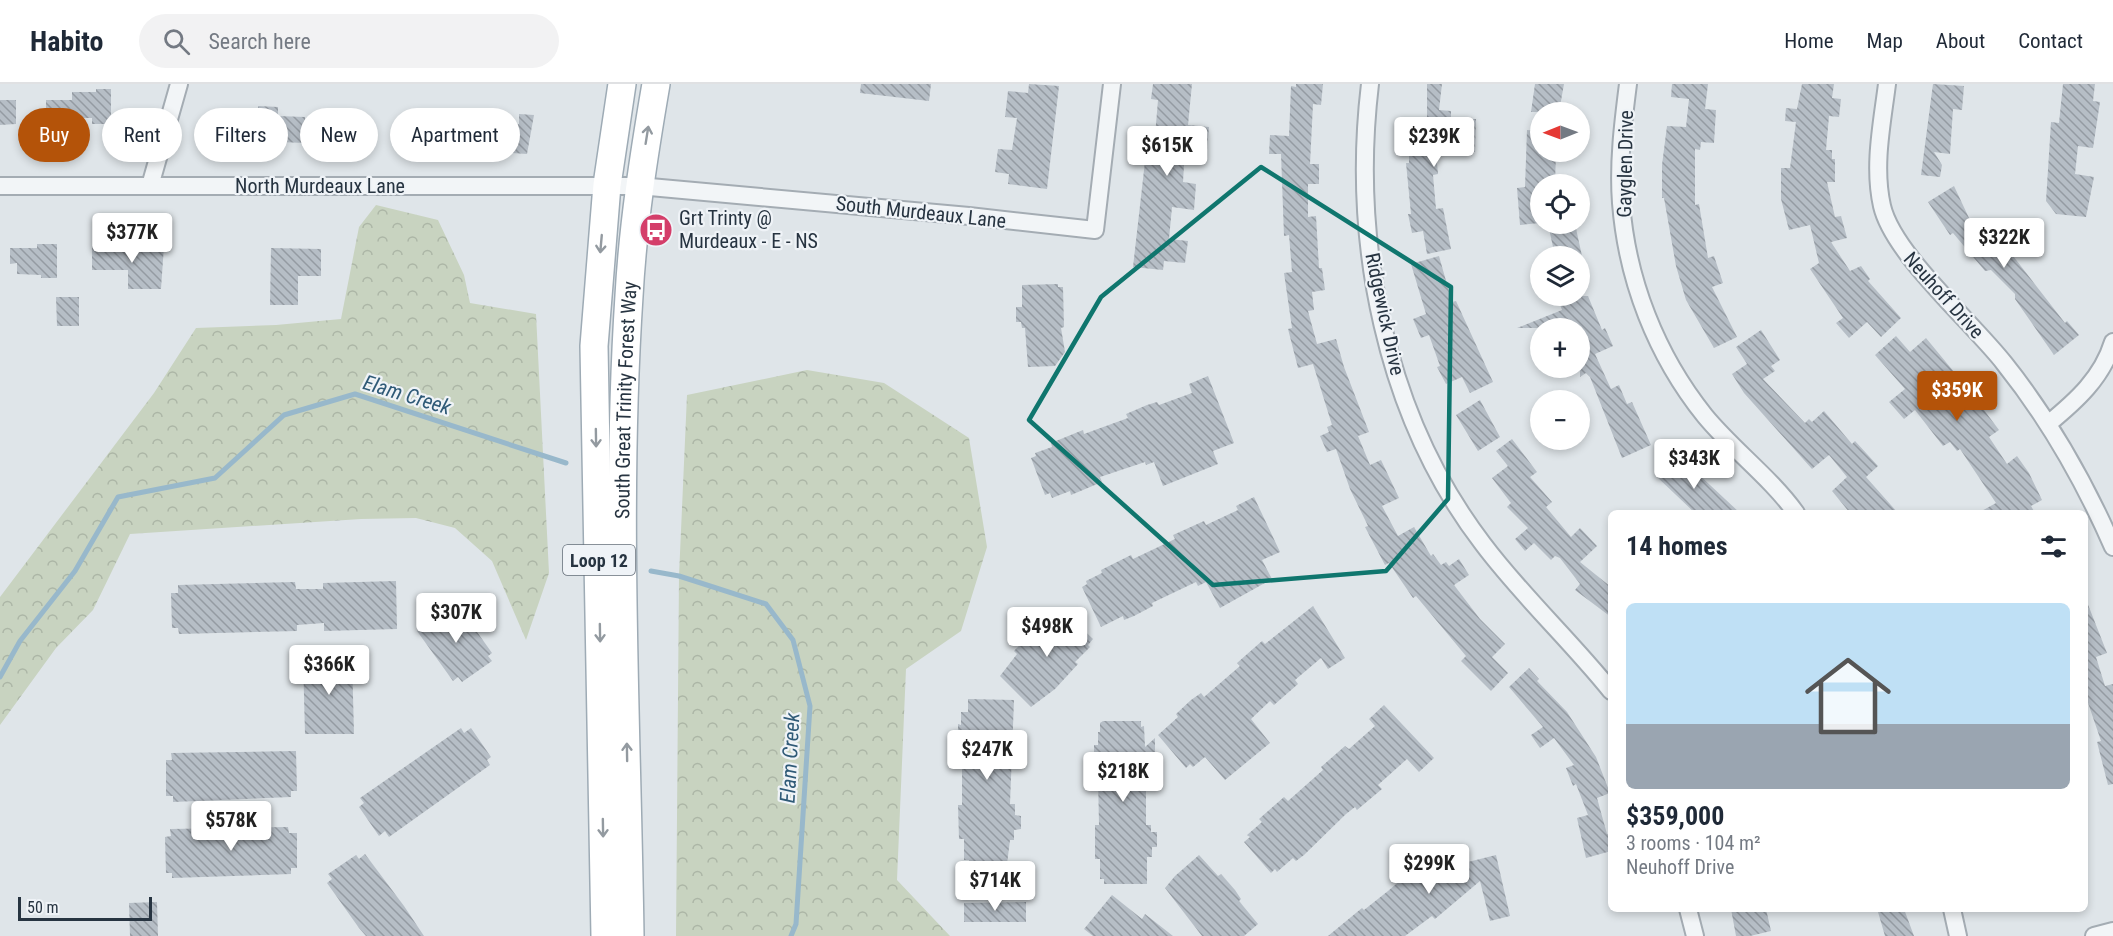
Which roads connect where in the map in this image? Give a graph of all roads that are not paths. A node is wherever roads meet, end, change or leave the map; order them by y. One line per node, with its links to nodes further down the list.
1 (179, 84): 10 (street)
2 (622, 84): 8 (main road, South Great Trinity Forest Way / Loop 12)
3 (656, 84): 11 (main road, South Great Trinity Forest Way / Loop 12, one-way to 3)
4 (1112, 84): 11 (street, South Murdeaux Lane)
5 (1370, 84): 16 (street, Ridgewick Drive)
6 (1628, 84): 14 (street, Gayglen Drive)
7 (1887, 84): 13 (street, Neuhoff Drive)
8 (607, 185): 10 (street, North Murdeaux Lane); 11 (street, North Murdeaux Lane); 20 (main road, South Great Trinity Forest Way / Loop 12, one-way to 20)
9 (0, 186): 10 (street, North Murdeaux Lane)
10 (150, 186)
11 (639, 186): 21 (main road, South Great Trinity Forest Way / Loop 12, one-way to 11)
12 (2113, 342): 13 (street)
13 (2048, 424): 15 (street, Neuhoff Drive)
14 (1793, 510)
15 (2113, 547)
16 (1608, 687)
17 (1689, 912): 22 (street)
18 (1953, 912): 23 (street)
19 (2113, 931): 24 (street)
20 (605, 936)
21 (630, 936)
22 (1695, 936)
23 (1958, 936)
24 (2094, 936)

